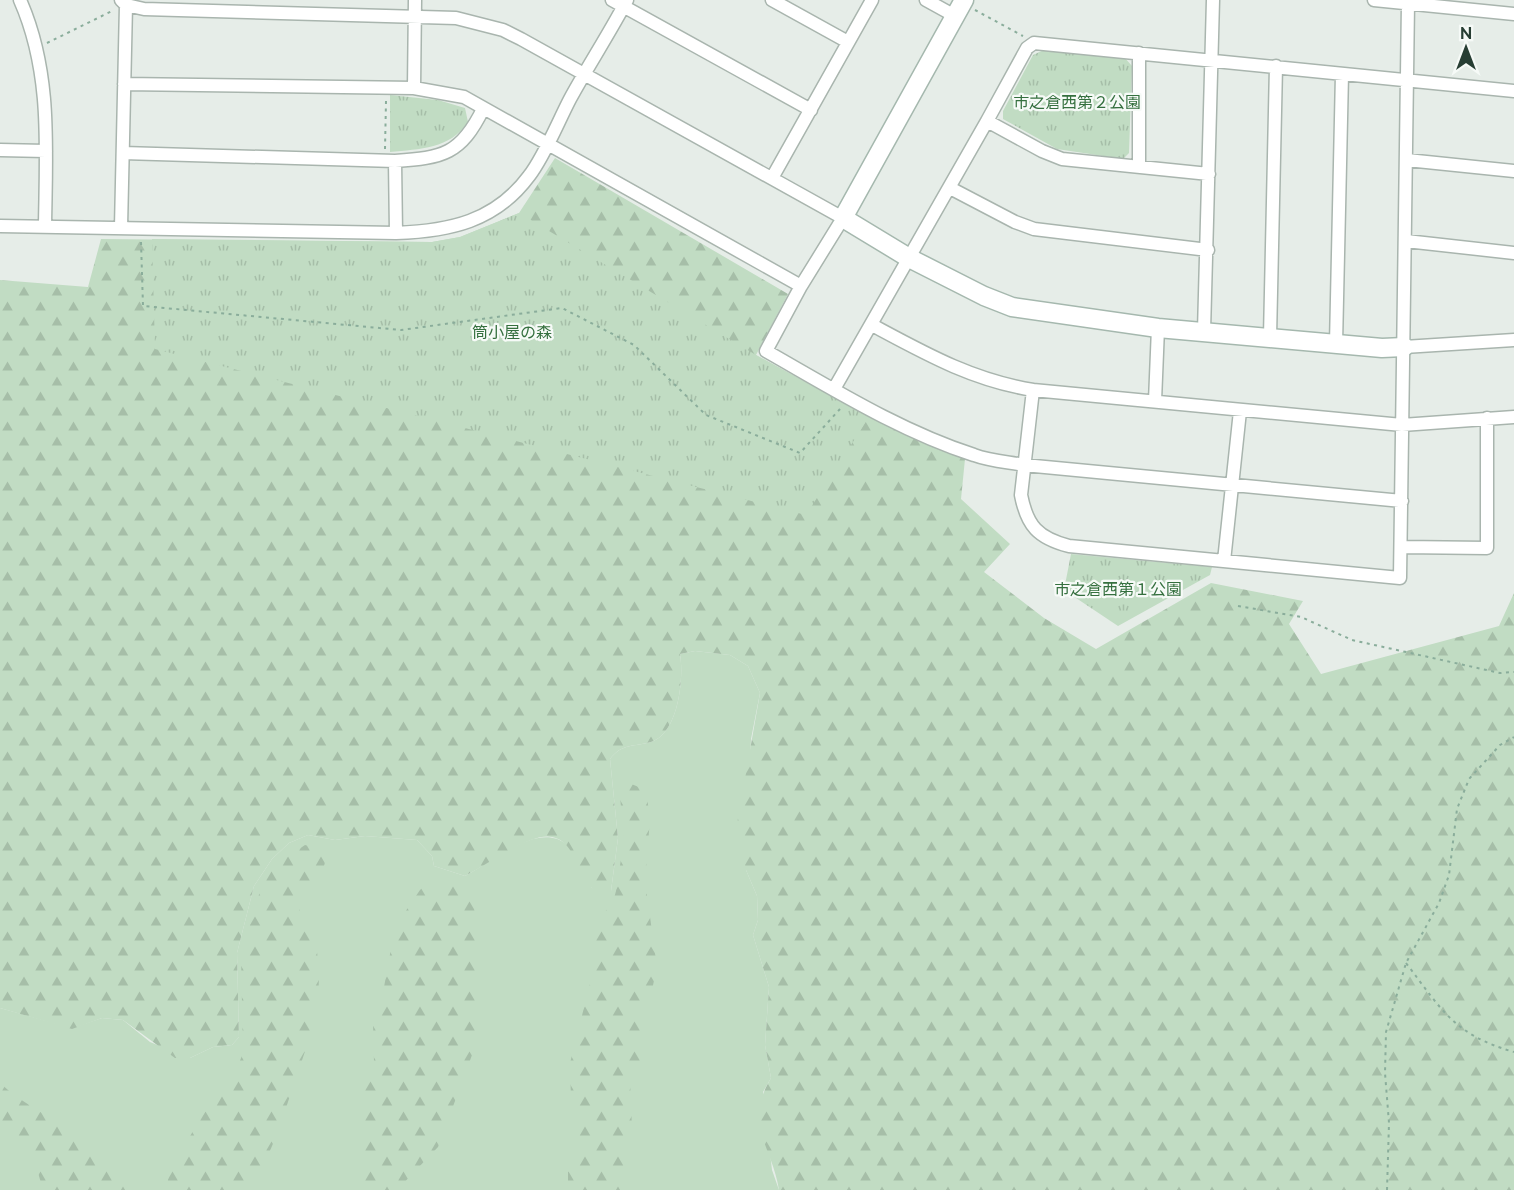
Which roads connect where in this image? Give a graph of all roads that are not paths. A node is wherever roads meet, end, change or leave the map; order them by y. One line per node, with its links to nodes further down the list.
1 (20, 0): 31 (street)
2 (415, 0): 15 (street)
3 (612, 0): 10 (street)
4 (772, 0): 16 (street)
5 (872, 0): 16 (street)
6 (926, 0): 13 (street)
7 (1213, 0): 18 (street)
8 (1374, 0): 11 (street)
9 (123, 2): 12 (street); 23 (street)
10 (626, 3): 21 (street); 27 (street)
11 (1408, 3): 14 (street); 22 (street)
12 (199, 5): 15 (street)
13 (960, 6): 40 (street)
14 (1514, 14)
15 (415, 15): 21 (street); 24 (street)
16 (848, 42): 27 (street)
17 (1139, 53): 18 (street); 28 (street); 35 (street)
18 (1212, 59): 19 (street); 37 (street)
19 (1276, 66): 20 (street); 53 (street)
20 (1342, 74): 22 (street); 55 (street)
21 (584, 75): 29 (street); 38 (street)
22 (1407, 79): 25 (street); 33 (street)
23 (124, 84): 24 (street); 32 (street)
24 (414, 88): 26 (street)
25 (1514, 91)
26 (483, 109): 29 (street); 34 (street)
27 (811, 110): 38 (street)
28 (987, 121): 35 (street); 39 (street)
29 (545, 145): 44 (street); 49 (street)
30 (0, 150): 31 (street)
31 (46, 151): 42 (street)
32 (123, 153): 34 (street); 43 (street)
33 (1407, 160): 36 (street); 45 (street)
34 (390, 161): 44 (street)
35 (1139, 167): 37 (street)
36 (1514, 171)
37 (1209, 174): 46 (street)
38 (772, 178): 40 (street)
39 (950, 188): 46 (street); 48 (street)
40 (843, 218): 48 (street); 49 (street)
41 (0, 226): 42 (street)
42 (45, 226): 43 (street)
43 (121, 227): 44 (street)
44 (396, 233)
45 (1406, 242): 47 (street); 56 (street)
46 (1208, 250): 52 (street)
47 (1514, 253)
48 (909, 258): 50 (street); 51 (street)
49 (801, 286): 57 (street)
50 (872, 325): 57 (street); 58 (street)
51 (1158, 328): 52 (street); 59 (street)
52 (1204, 331): 53 (street)
53 (1270, 337): 55 (street)
54 (1514, 340): 56 (street)
55 (1336, 344): 56 (street)
56 (1404, 347): 63 (street)
57 (834, 390): 64 (street)
58 (1033, 390): 59 (street); 64 (street)
59 (1155, 401): 60 (street)
60 (1239, 411): 63 (street); 65 (street)
61 (1514, 417): 62 (street)
62 (1487, 418): 63 (street); 67 (street)
63 (1402, 424): 66 (street)
64 (1024, 465): 65 (street); 68 (street)
65 (1233, 486): 66 (street); 68 (street)
66 (1402, 501): 67 (street)
67 (1402, 547): 68 (street)
68 (1224, 561)

